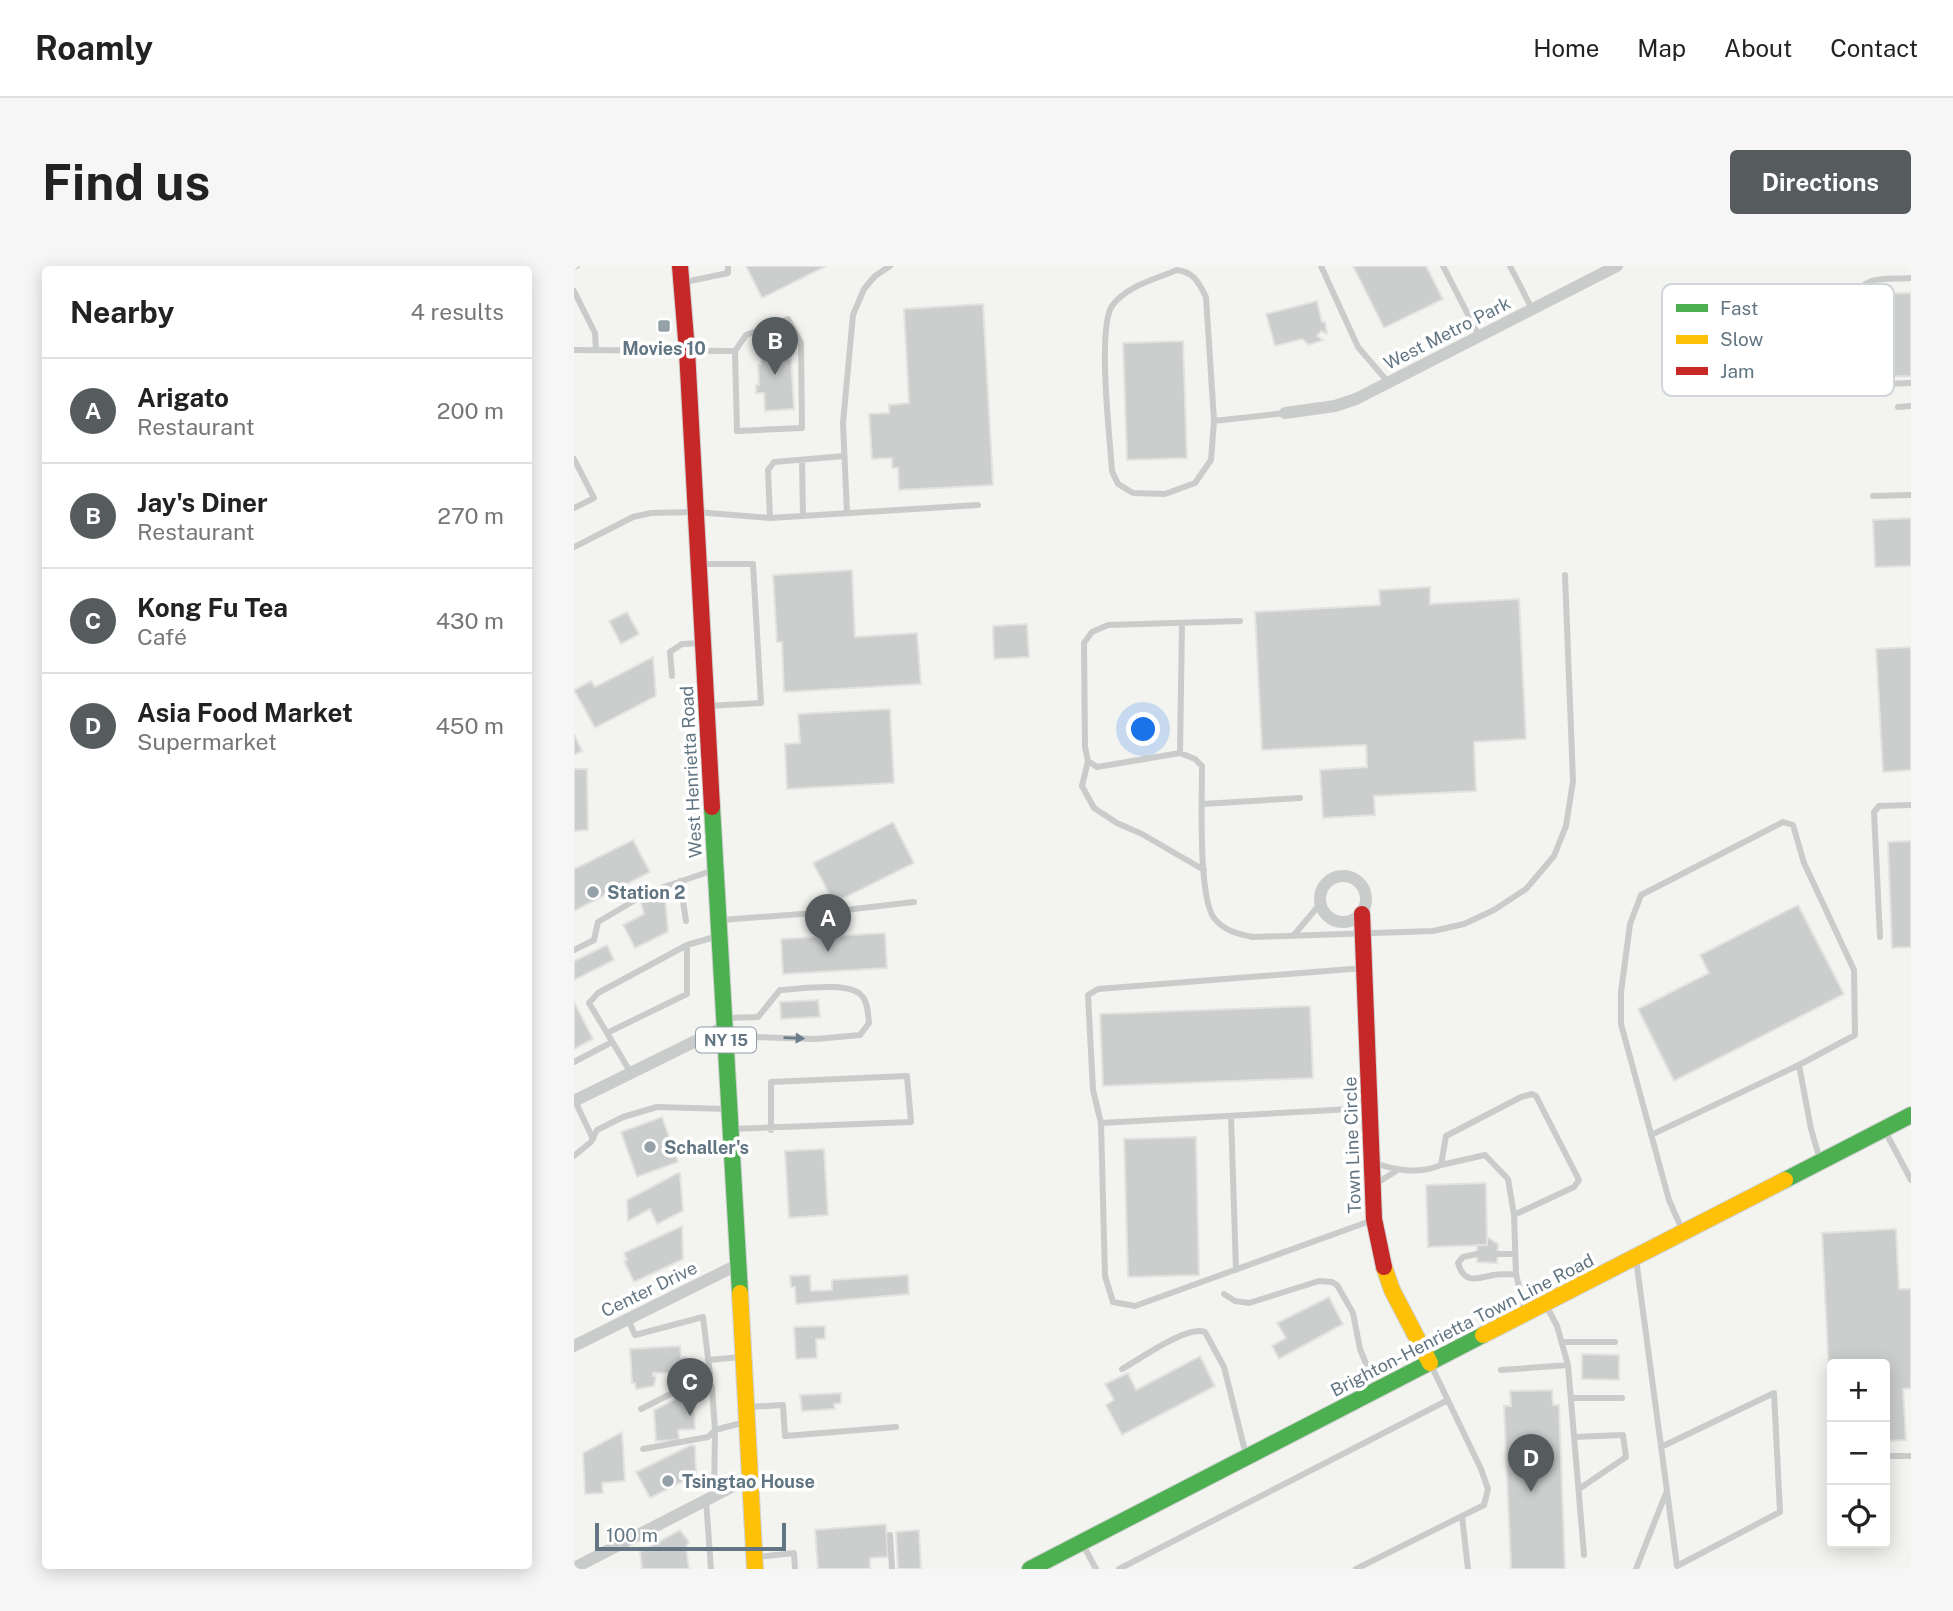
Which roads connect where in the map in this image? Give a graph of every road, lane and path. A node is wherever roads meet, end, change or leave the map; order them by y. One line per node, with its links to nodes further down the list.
1 (680, 266): 9 (street, West Henrietta Road / NY 15)
2 (728, 266): 9 (lane)
3 (890, 266): 23 (lane)
4 (1321, 266): 18 (lane)
5 (1443, 266): 13 (lane)
6 (1510, 266): 12 (lane)
7 (1617, 266): 12 (street, West Metro Park)
8 (1911, 278): 10 (lane)
9 (680, 283): 16 (street, West Henrietta Road / NY 15)
10 (1865, 284)
11 (574, 291): 15 (lane)
12 (1532, 309): 13 (street, West Metro Park)
13 (1479, 336): 18 (street, West Metro Park)
14 (574, 350): 15 (lane)
15 (596, 351): 16 (lane)
16 (687, 351): 17 (lane); 30 (street, West Henrietta Road / NY 15)
17 (736, 351): 17 (lane)
18 (1388, 382): 21 (street, West Metro Park)
19 (1911, 406): 20 (lane)
20 (1898, 407)
21 (1286, 413): 22 (lane)
22 (1214, 421): 22 (lane)
23 (844, 456): 25 (lane); 31 (lane)
24 (574, 459): 29 (lane)
25 (802, 460): 32 (lane); 33 (lane)
26 (1911, 495): 27 (lane)
27 (1873, 496)
28 (978, 505): 31 (lane)
29 (574, 508)
30 (696, 512): 33 (lane); 35 (lane); 36 (street, West Henrietta Road / NY 15)
31 (847, 513): 32 (lane)
32 (803, 516): 33 (lane)
33 (770, 518)
34 (574, 537): 35 (lane)
35 (576, 546)
36 (697, 564): 40 (street, West Henrietta Road / NY 15); 42 (lane)
37 (1565, 575): 56 (lane)
38 (1240, 621): 39 (lane)
39 (1182, 623): 43 (lane); 44 (lane)
40 (702, 643): 41 (lane); 42 (street, West Henrietta Road / NY 15)
41 (672, 676)
42 (706, 706): 48 (street, West Henrietta Road / NY 15)
43 (1180, 753): 44 (lane); 46 (lane)
44 (1088, 761): 49 (lane)
45 (1300, 798): 46 (lane)
46 (1202, 804): 49 (lane)
47 (1911, 805): 58 (lane)
48 (716, 869): 50 (lane); 55 (street, West Henrietta Road / NY 15)
49 (1204, 870): 57 (lane)
50 (680, 881): 54 (lane); 60 (lane)
51 (914, 902): 55 (lane)
52 (1321, 904): 53 (street); 53 (street, Town Line Circle); 57 (lane)
53 (1362, 914): 56 (street, Town Line Circle)
54 (686, 921)
55 (720, 927): 59 (lane); 62 (street, West Henrietta Road / NY 15)
56 (1363, 933): 57 (lane); 61 (street, Town Line Circle)
57 (1294, 935)
58 (1880, 937)
59 (687, 945): 63 (lane); 63 (lane)
60 (574, 950)
61 (1364, 968): 69 (street, Town Line Circle); 73 (lane)
62 (726, 1029): 62 (lane, one-way to 62); 67 (street); 70 (street, West Henrietta Road / NY 15)
63 (607, 1033): 64 (lane)
64 (612, 1042): 65 (lane); 67 (lane)
65 (574, 1062)
66 (1799, 1065): 77 (lane); 77 (lane); 81 (lane)
67 (631, 1073): 68 (street)
68 (575, 1101): 78 (lane)
69 (1370, 1108): 72 (lane); 80 (street, Town Line Circle)
70 (730, 1109): 74 (street, West Henrietta Road / NY 15); 78 (lane)
71 (1911, 1115): 75 (street, Brighton-Henrietta Town Line Road)
72 (1231, 1116): 73 (lane); 94 (lane)
73 (1101, 1123): 94 (lane)
74 (732, 1129): 76 (lane); 93 (street, West Henrietta Road / NY 15)
75 (1884, 1129): 81 (street, Brighton-Henrietta Town Line Road); 84 (lane)
76 (771, 1130): 76 (lane)
77 (1651, 1135): 88 (lane)
78 (593, 1139): 79 (lane)
79 (574, 1156)
80 (1372, 1162): 83 (lane); 85 (street, Town Line Circle)
81 (1820, 1162): 88 (street, Brighton-Henrietta Town Line Road)
82 (1441, 1165): 83 (lane); 86 (lane); 86 (lane)
83 (1396, 1171): 85 (lane)
84 (1911, 1180)
85 (1373, 1186): 87 (street, Town Line Circle)
86 (1514, 1215): 91 (lane)
87 (1374, 1219): 94 (lane); 105 (street, Town Line Circle)
88 (1683, 1233): 92 (street, Brighton-Henrietta Town Line Road)
89 (1477, 1254): 95 (lane)
90 (1497, 1254): 91 (lane)
91 (1515, 1255): 95 (lane)
92 (1635, 1257): 97 (street, Brighton-Henrietta Town Line Road); 119 (lane)
93 (739, 1264): 99 (street, Center Drive); 103 (street, West Henrietta Road / NY 15)
94 (1236, 1270)
95 (1516, 1274): 98 (lane)
96 (1224, 1294): 110 (lane)
97 (1545, 1304): 98 (street, Brighton-Henrietta Town Line Road); 100 (lane)
98 (1525, 1314): 105 (street, Brighton-Henrietta Town Line Road)
99 (628, 1319): 102 (street, Center Drive); 104 (lane)
100 (1563, 1342): 101 (lane); 106 (lane)
101 (1615, 1342)
102 (574, 1346)
103 (744, 1357): 104 (lane); 115 (street, West Henrietta Road / NY 15)
104 (708, 1360): 114 (lane)
105 (1430, 1363): 110 (street, Brighton-Henrietta Town Line Road); 113 (lane)
106 (1568, 1365): 108 (lane); 111 (lane)
107 (1122, 1369): 123 (lane)
108 (1501, 1370)
109 (712, 1387): 117 (lane)
110 (1377, 1390): 123 (street, Brighton-Henrietta Town Line Road)
111 (1571, 1398): 112 (lane); 118 (lane)
112 (1622, 1398)
113 (1448, 1400): 128 (lane); 133 (lane)
114 (641, 1409)
115 (747, 1414): 116 (lane); 117 (lane); 124 (street, West Henrietta Road / NY 15)
116 (895, 1427)
117 (715, 1430): 120 (lane); 127 (lane)
118 (1574, 1437): 125 (lane); 125 (lane)
119 (1661, 1447): 126 (lane); 126 (lane)
120 (643, 1449)
121 (1890, 1456): 122 (lane)
122 (1911, 1456)
123 (1247, 1457): 130 (street, Brighton-Henrietta Town Line Road)
124 (750, 1478): 127 (street); 132 (street, West Henrietta Road / NY 15)
125 (1579, 1489): 131 (lane)
126 (1667, 1491): 143 (lane)
127 (710, 1498): 134 (street); 135 (lane)
128 (1462, 1516): 141 (lane); 142 (lane)
129 (890, 1535): 137 (lane)
130 (1082, 1542): 138 (street, Brighton-Henrietta Town Line Road); 139 (lane)
131 (1584, 1555)
132 (755, 1563): 136 (lane)
133 (1128, 1567): 140 (lane)
134 (574, 1568)
135 (712, 1569)
136 (795, 1569)
137 (892, 1569)
138 (1030, 1569)
139 (1096, 1569)
140 (1119, 1569)
141 (1356, 1569)
142 (1468, 1569)
143 (1636, 1569)

